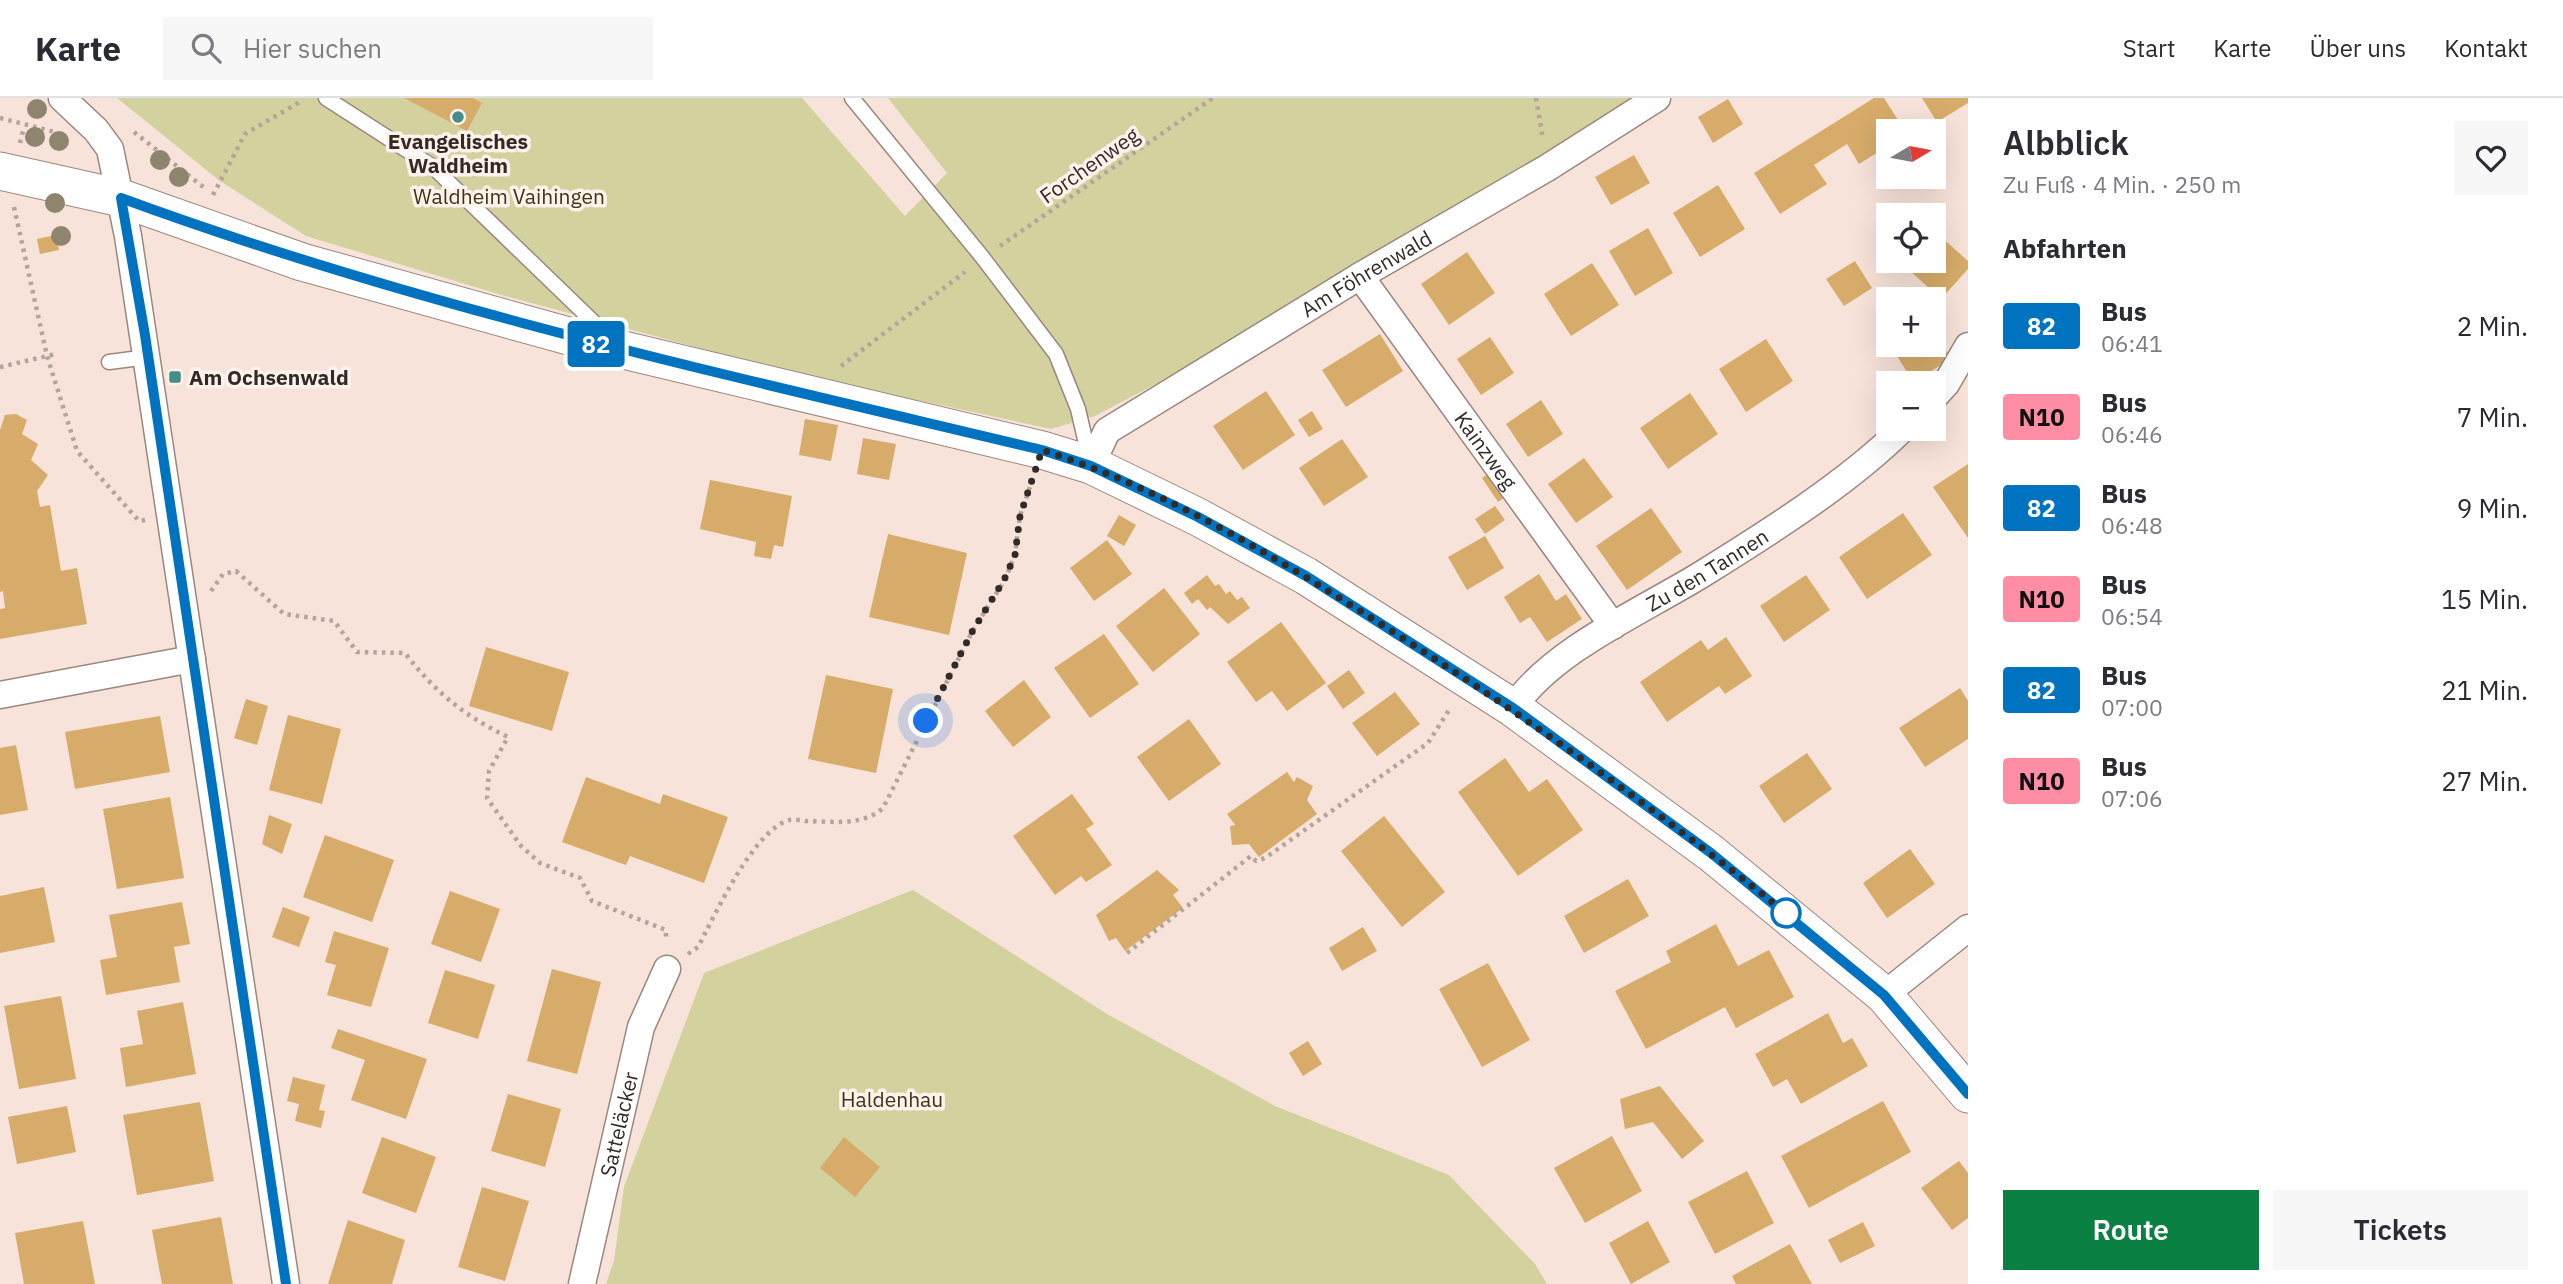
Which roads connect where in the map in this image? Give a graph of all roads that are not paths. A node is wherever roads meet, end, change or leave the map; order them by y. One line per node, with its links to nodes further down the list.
1 (62, 98): 6 (street)
2 (326, 98): 9 (lane)
3 (852, 98): 14 (lane)
4 (1657, 98): 7 (street, Am Föhrenwald)
5 (6, 172): 6 (street)
6 (121, 198): 9 (street); 10 (street)
7 (1360, 276): 14 (street, Am Föhrenwald); 15 (street, Kainzweg)
8 (1968, 346): 12 (street)
9 (623, 350): 14 (street)
10 (148, 357): 11 (lane); 16 (street)
11 (109, 362)
12 (1946, 384)
13 (1890, 441): 15 (street, Zu den Tannen)
14 (1091, 466): 18 (street)
15 (1613, 626): 18 (street, Zu den Tannen)
16 (192, 659): 17 (street); 23 (street)
17 (0, 695)
18 (1513, 708): 21 (street)
19 (1968, 928): 21 (street)
20 (667, 969): 24 (street, Satteläcker)
21 (1884, 995): 22 (street)
22 (1968, 1094)
23 (286, 1284)
24 (582, 1284)

